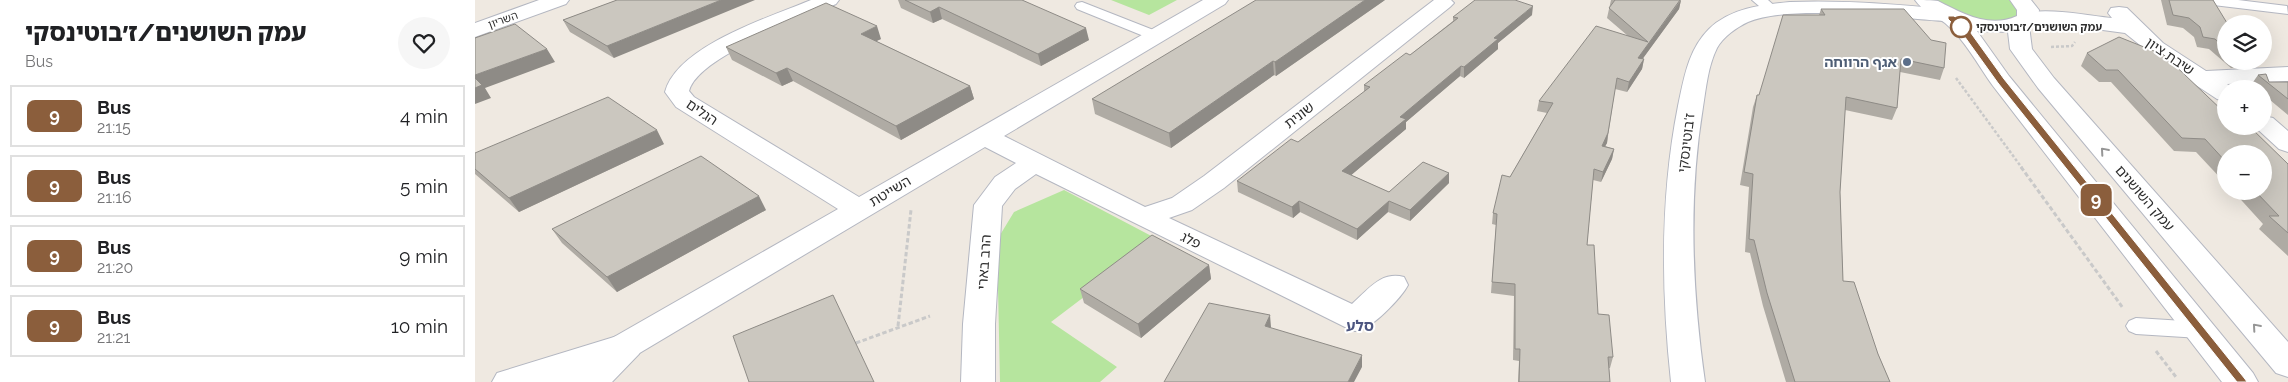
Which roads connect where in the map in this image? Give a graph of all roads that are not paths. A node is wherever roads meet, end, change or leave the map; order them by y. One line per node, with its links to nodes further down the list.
1 (503, 0): 12 (street, השריון)
2 (559, 0): 17 (street, השריון)
3 (829, 0): 26 (street, הגלים)
4 (1218, 0): 18 (street, השייטת)
5 (1886, 0): 11 (street, ז'בוטינסקי)
6 (1925, 0): 16 (street)
7 (2205, 0): 13 (lane)
8 (1445, 1): 27 (street, שונית)
9 (1765, 5): 11 (street, ז'בוטינסקי); 37 (street, ז'בוטינסקי)
10 (1082, 6): 18 (lane)
11 (1835, 8): 16 (street, ז'בוטינסקי)
12 (475, 10)
13 (2287, 10)
14 (2024, 11): 15 (street); 16 (street); 32 (street, עמק השושנים, one-way to 14)
15 (2122, 13): 20 (street, שיבת ציון)
16 (1948, 16): 30 (street)
17 (475, 30)
18 (1156, 36): 23 (street, השייטת)
19 (2288, 74): 20 (street)
20 (2203, 78): 21 (street, שיבת ציון)
21 (2217, 88)
22 (2272, 130): 24 (street)
23 (983, 136): 25 (street, פלג); 26 (street, השייטת)
24 (2288, 144)
25 (1034, 163): 27 (street, פלג); 36 (street, הרב בארי)
26 (859, 209): 31 (street, השייטת)
27 (1144, 217): 28 (street, פלג)
28 (1393, 285)
29 (2136, 326): 30 (lane)
30 (2200, 330): 38 (street)
31 (627, 345): 33 (street); 34 (street, השייטת); 35 (street)
32 (2288, 364)
33 (509, 382)
34 (563, 382)
35 (591, 382)
36 (978, 382)
37 (1688, 382)
38 (2241, 382)

